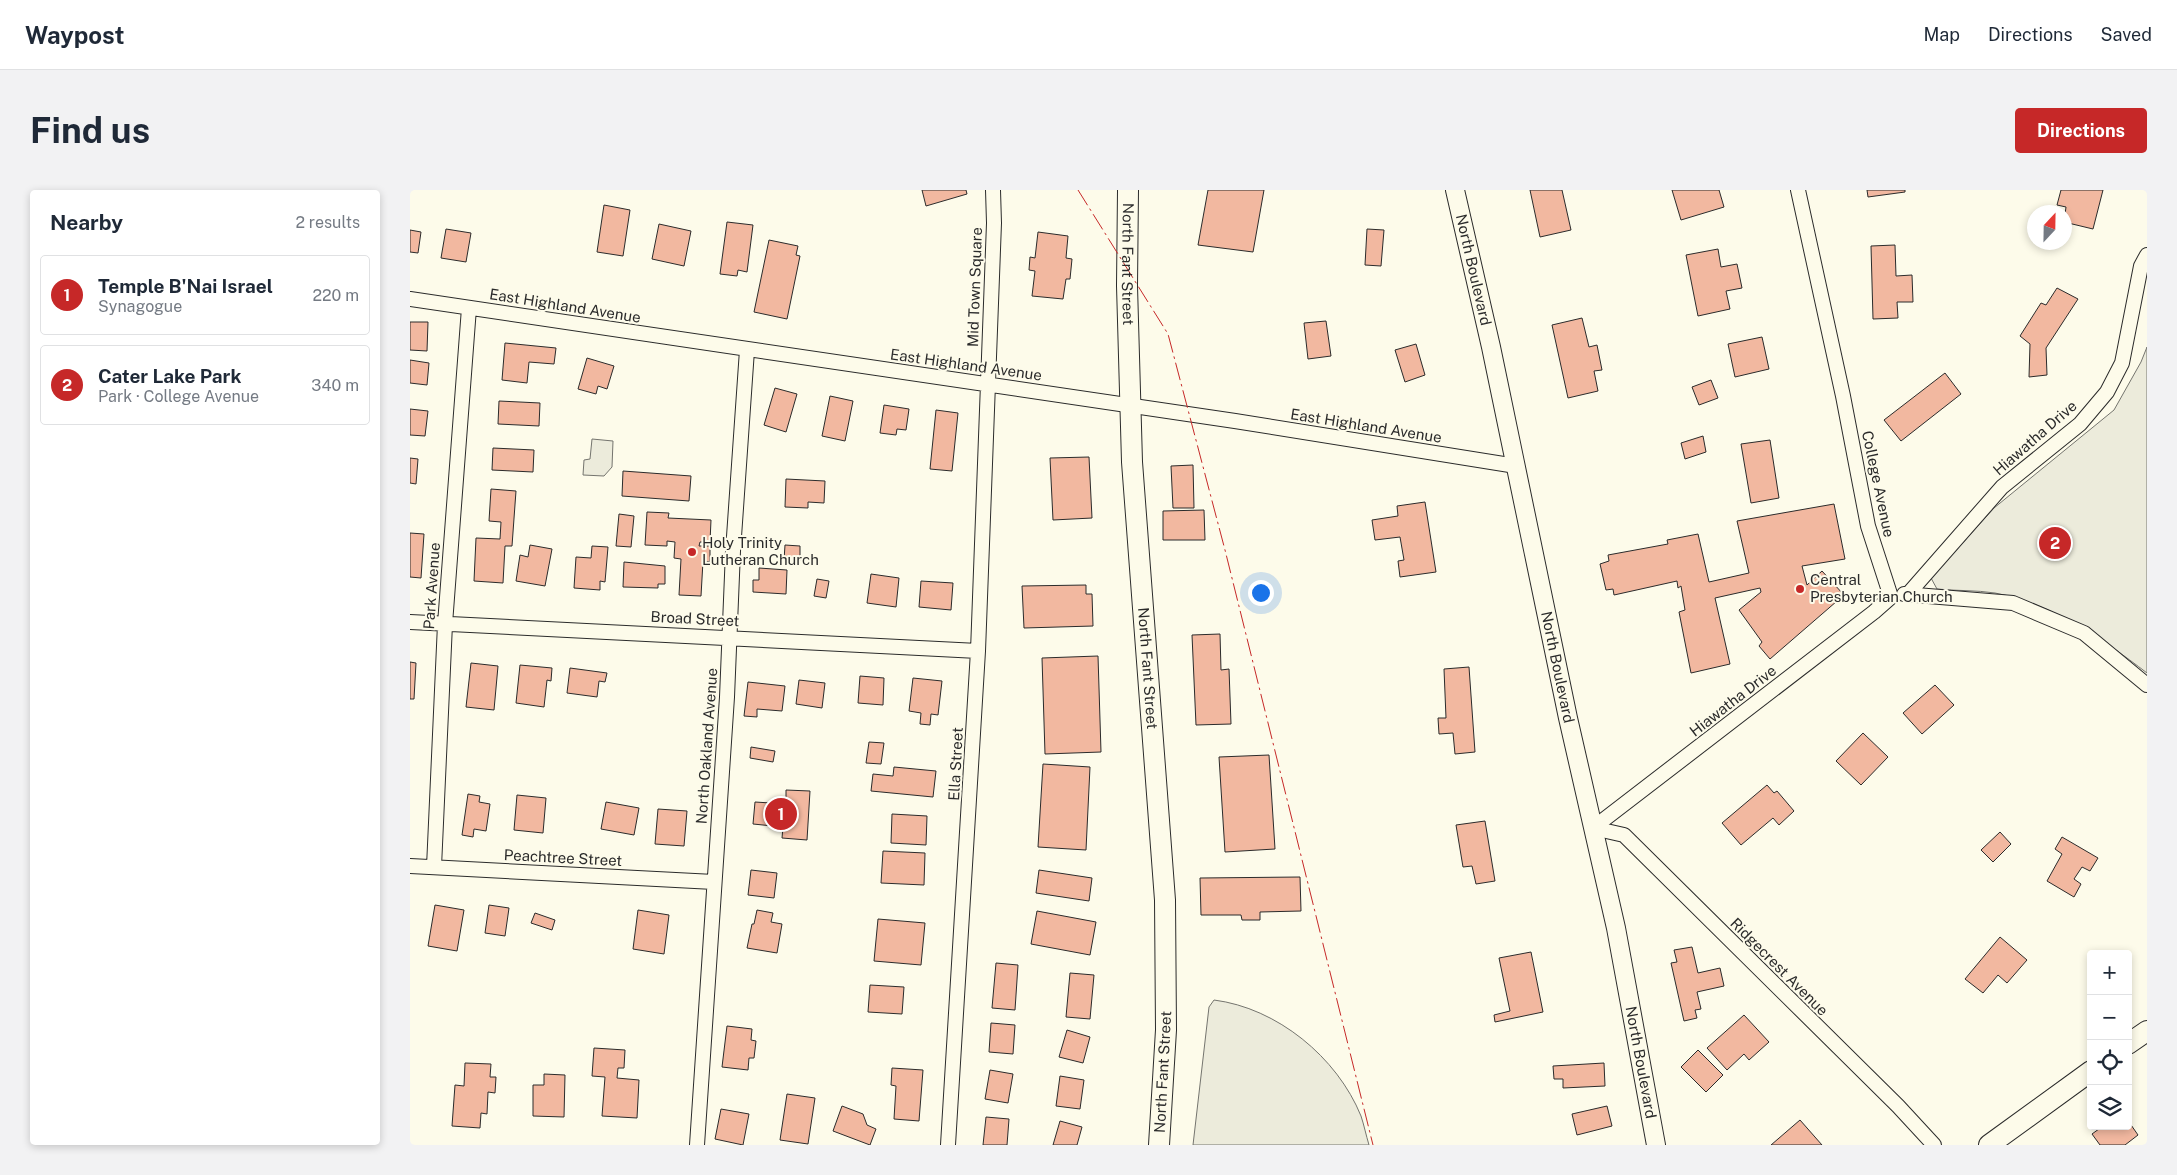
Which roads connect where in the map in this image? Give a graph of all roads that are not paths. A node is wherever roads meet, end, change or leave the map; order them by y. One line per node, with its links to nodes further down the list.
1 (993, 190): 9 (street, Mid Town Square)
2 (1128, 190): 10 (main road, North Fant Street)
3 (1455, 190): 11 (street, North Boulevard)
4 (1798, 190): 13 (street, College Avenue)
5 (2147, 255): 12 (street, Hiawatha Drive)
6 (410, 299): 7 (street, East Highland Avenue)
7 (469, 308): 8 (street, East Highland Avenue); 15 (street, Park Avenue)
8 (747, 350): 9 (street, East Highland Avenue); 16 (street, North Oakland Avenue)
9 (988, 385): 10 (street, East Highland Avenue); 17 (street, Ella Street)
10 (1130, 406): 11 (street, East Highland Avenue); 28 (main road, North Fant Street)
11 (1516, 466): 19 (street, North Boulevard)
12 (1909, 593): 13 (street); 18 (street)
13 (1891, 596): 19 (street, Hiawatha Drive)
14 (410, 622): 15 (street, Broad Street)
15 (445, 624): 16 (street, Broad Street); 21 (street, Park Avenue)
16 (730, 637): 17 (street, Broad Street); 22 (street, North Oakland Avenue)
17 (978, 651): 27 (street, Ella Street)
18 (2147, 685)
19 (1593, 828): 29 (street, North Boulevard); 30 (street, Ridgecrest Avenue)
20 (410, 866): 21 (street, Peachtree Street)
21 (434, 867): 22 (street, Peachtree Street)
22 (714, 882): 26 (street, North Oakland Avenue)
23 (2147, 1031): 24 (main road)
24 (2132, 1041)
25 (2087, 1074): 31 (main road)
26 (696, 1145)
27 (948, 1145)
28 (1159, 1145)
29 (1656, 1145)
30 (1934, 1145)
31 (1989, 1145)

